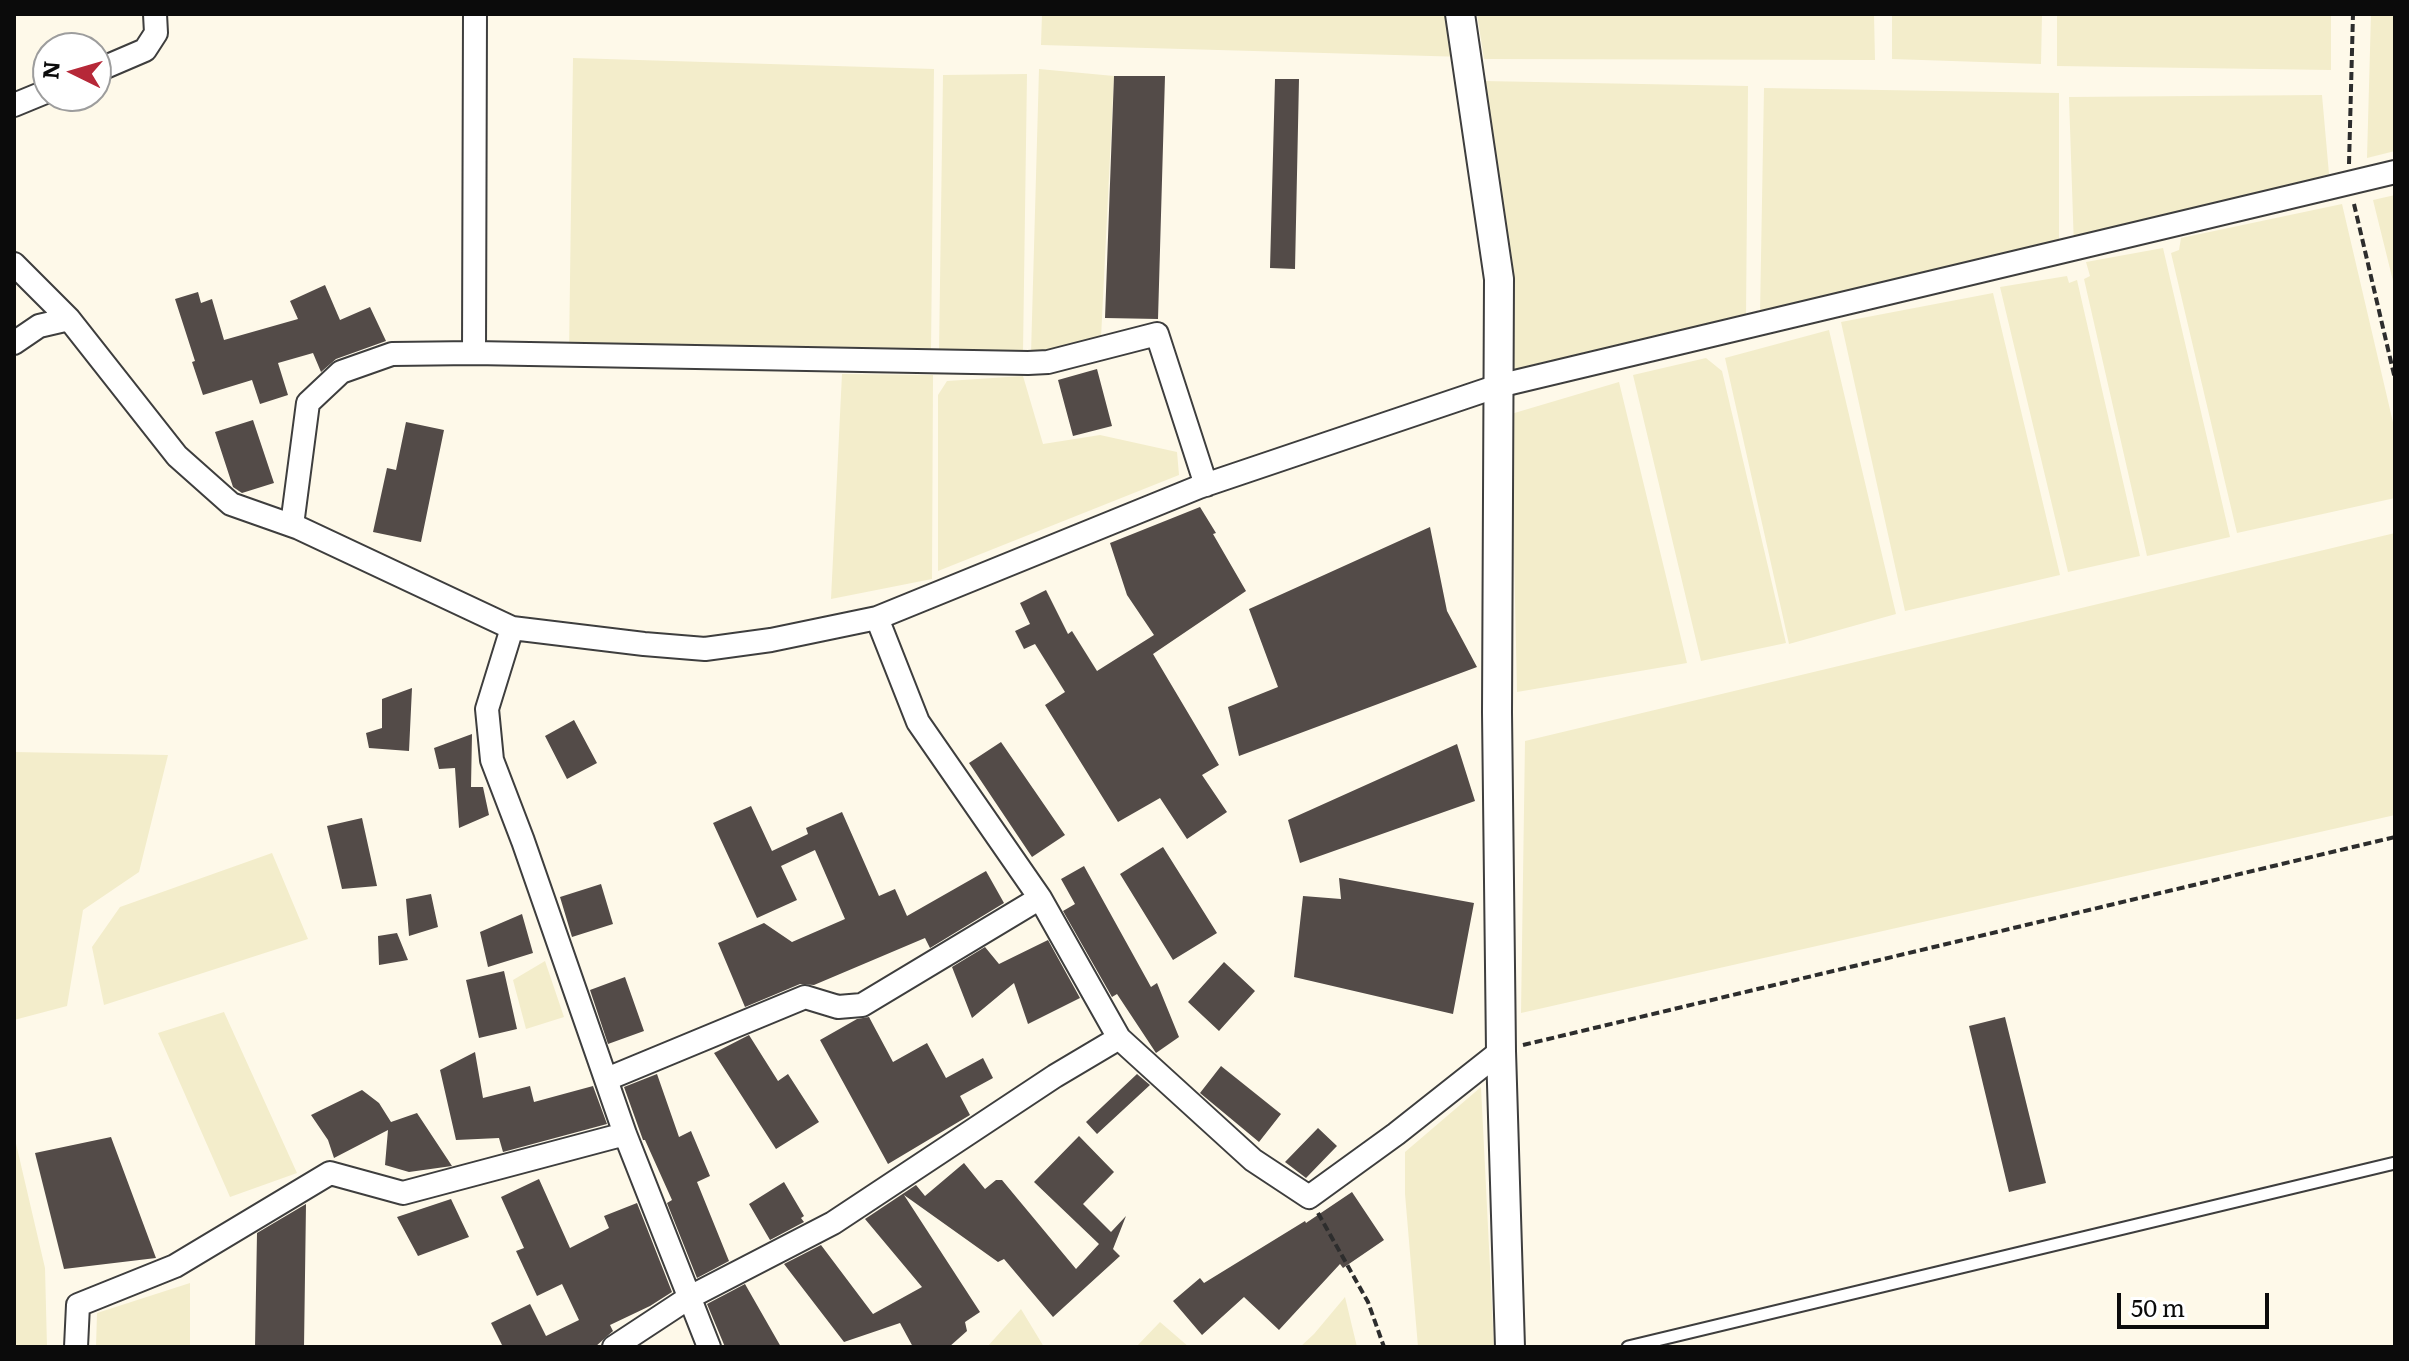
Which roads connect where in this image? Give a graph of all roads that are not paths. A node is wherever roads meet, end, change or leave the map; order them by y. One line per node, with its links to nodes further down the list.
1 (155, 14): 4 (street)
2 (475, 14): 9 (street)
3 (1460, 14): 10 (street)
4 (112, 64)
5 (2395, 172): 10 (street)
6 (14, 264): 7 (street)
7 (69, 319): 8 (street); 12 (street)
8 (14, 343)
9 (474, 353): 11 (street); 12 (street)
10 (1498, 386): 11 (street); 17 (street)
11 (1206, 485): 13 (street)
12 (292, 525): 14 (street)
13 (877, 618): 14 (street); 15 (street)
14 (512, 628): 18 (street)
15 (1040, 898): 16 (street); 18 (street)
16 (1119, 1038): 17 (street); 21 (street)
17 (1501, 1051): 25 (street)
18 (607, 1079): 19 (street)
19 (625, 1134): 21 (street); 22 (street)
20 (2395, 1163): 26 (lane)
21 (690, 1297): 23 (street); 24 (street)
22 (76, 1347)
23 (614, 1347)
24 (709, 1347)
25 (1510, 1347)
26 (1628, 1347)

